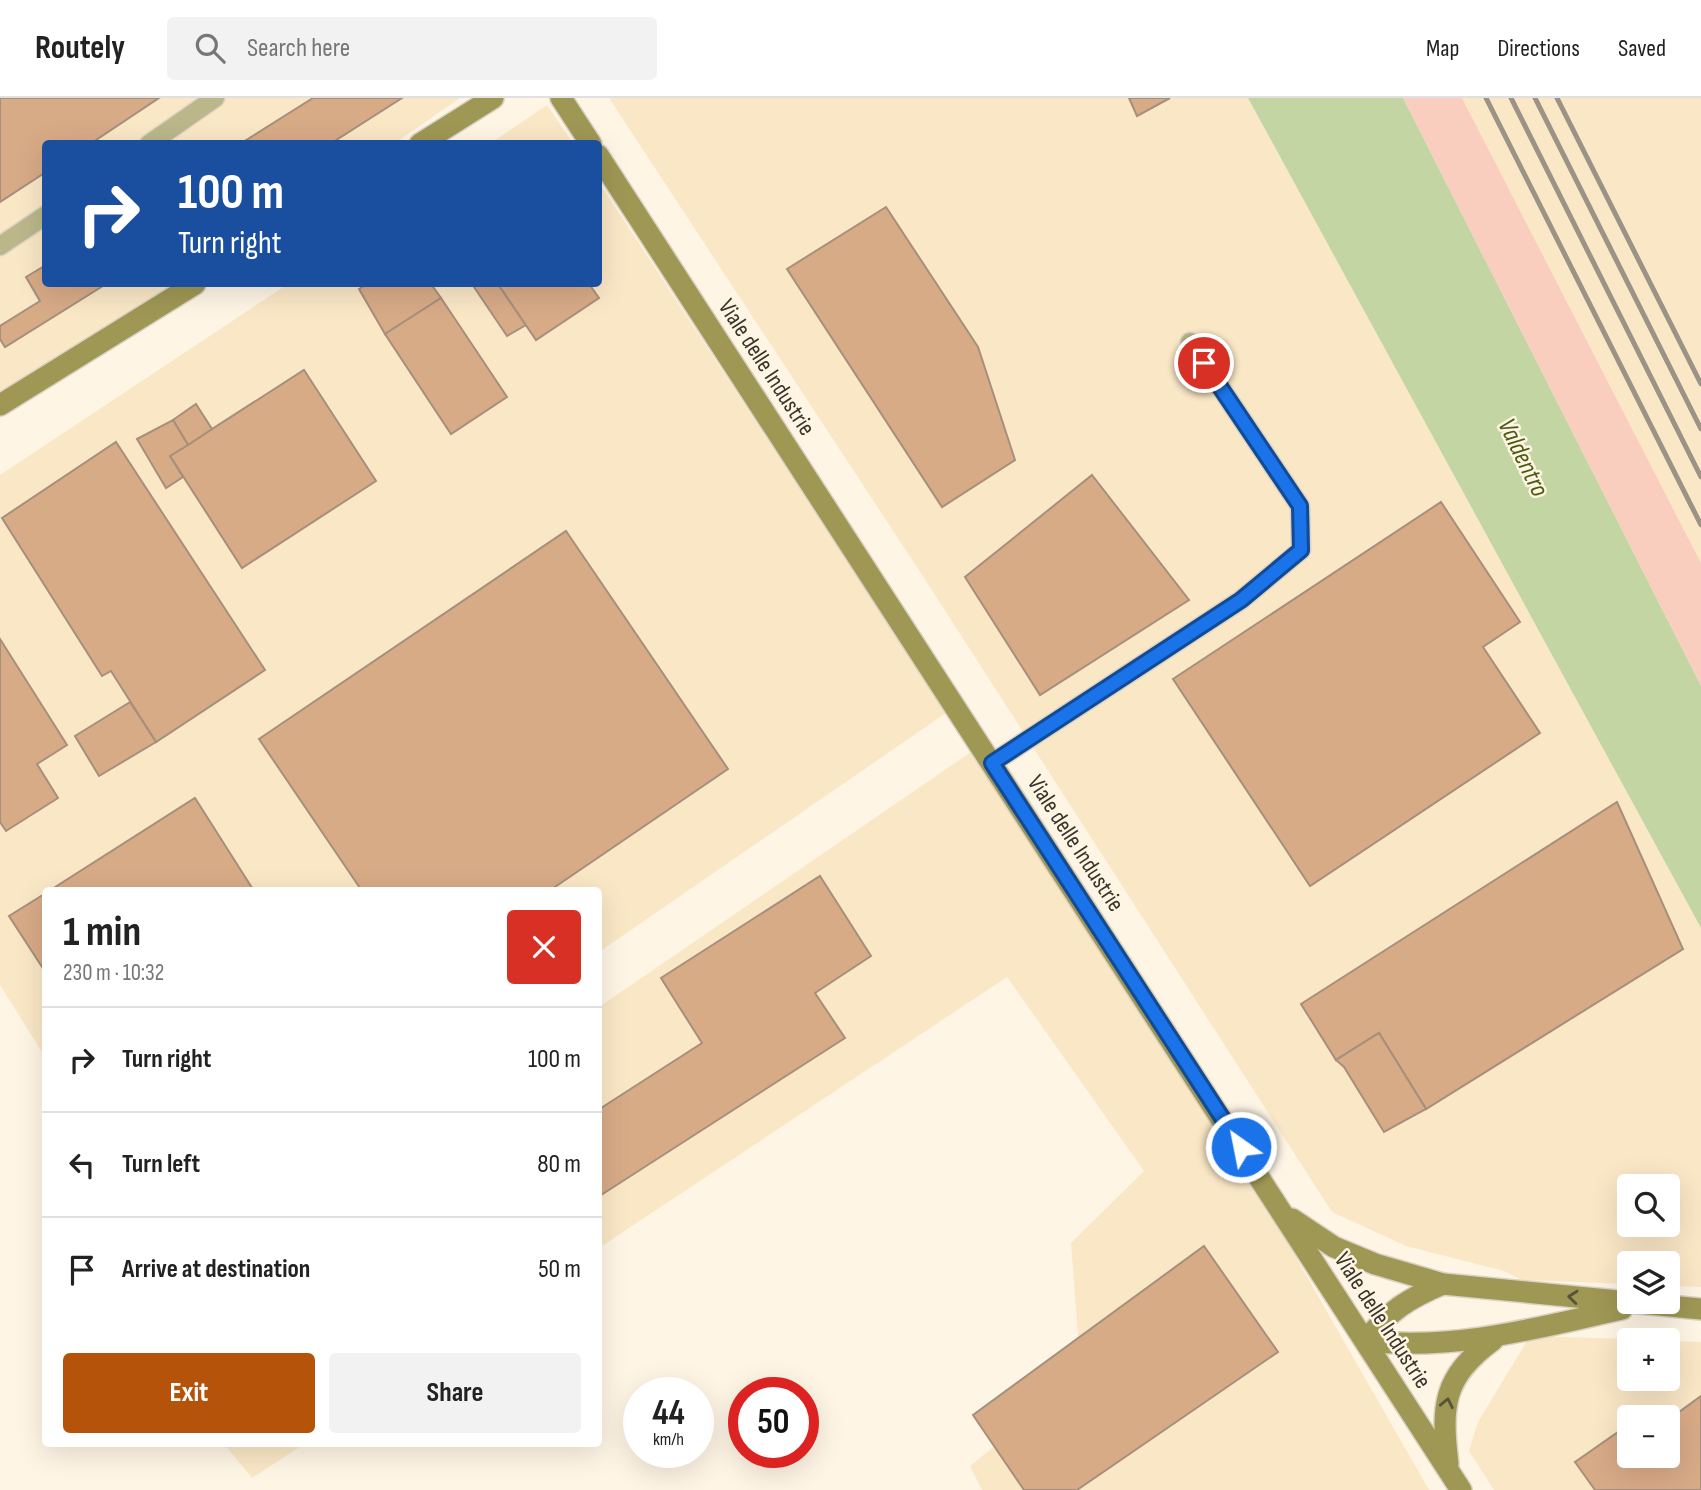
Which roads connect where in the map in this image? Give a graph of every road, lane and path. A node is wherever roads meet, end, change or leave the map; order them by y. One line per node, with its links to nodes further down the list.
1 (215, 98): 4 (lane)
2 (493, 98): 5 (main road)
3 (561, 98): 6 (main road)
4 (155, 140)
5 (426, 140)
6 (588, 140)
7 (602, 161): 13 (main road, Viale delle Industrie)
8 (42, 218): 9 (lane)
9 (0, 246)
10 (190, 287): 12 (main road)
11 (1190, 342): 13 (lane)
12 (0, 405)
13 (992, 763): 14 (main road, Viale delle Industrie)
14 (1285, 1215): 15 (main road); 21 (main road, Viale delle Industrie)
15 (1443, 1284): 16 (main road, one-way to 15); 21 (main road)
16 (1617, 1302)
17 (1680, 1308): 18 (main road)
18 (1701, 1309)
19 (1617, 1310): 20 (main road)
20 (1498, 1336): 21 (main road); 22 (main road, one-way to 20)
21 (1366, 1341): 22 (main road, Viale delle Industrie)
22 (1448, 1471): 23 (main road, Viale delle Industrie)
23 (1461, 1490)

